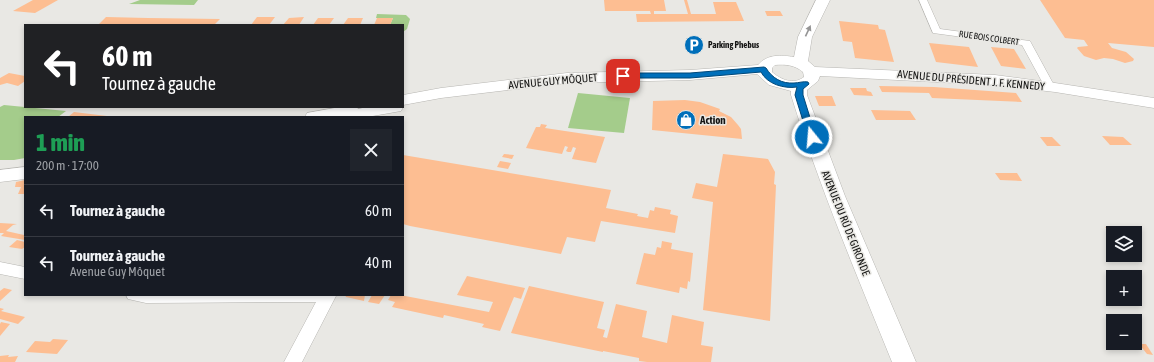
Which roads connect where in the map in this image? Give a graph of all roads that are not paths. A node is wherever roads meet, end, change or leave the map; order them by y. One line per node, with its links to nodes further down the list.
1 (811, 0): 4 (main road)
2 (823, 0): 5 (main road, AVENUE DU RÛ DE GIRONDE, one-way to 2)
3 (923, 0): 7 (street, RUE BOIS COLBERT)
4 (783, 60): 5 (main road); 6 (main road)
5 (807, 74): 6 (main road, AVENUE GUY MÔQUET); 7 (main road, AVENUE DU PRÉSIDENT J. F. KENNEDY); 13 (main road, AVENUE DU PRÉSIDENT J. F. KENNEDY); 27 (main road, AVENUE DU RÛ DE GIRONDE)
6 (773, 78): 8 (main road, AVENUE GUY MÔQUET); 26 (main road, AVENUE DU RÛ DE GIRONDE)
7 (1050, 87): 10 (main road, AVENUE DU PRÉSIDENT J. F. KENNEDY)
8 (489, 88): 9 (main road, AVENUE GUY MÔQUET); 11 (main road, AVENUE GUY MÔQUET)
9 (404, 100)
10 (1154, 103)
11 (404, 106)
12 (390, 108): 14 (main road)
13 (1154, 108)
14 (374, 111): 15 (main road); 16 (main road)
15 (323, 116)
16 (345, 116)
17 (24, 169): 18 (main road)
18 (1, 172): 19 (main road)
19 (24, 173)
20 (0, 268): 21 (street)
21 (24, 273)
22 (140, 296): 23 (street)
23 (208, 296)
24 (327, 296): 25 (street)
25 (293, 362)
26 (891, 362)
27 (904, 362)

